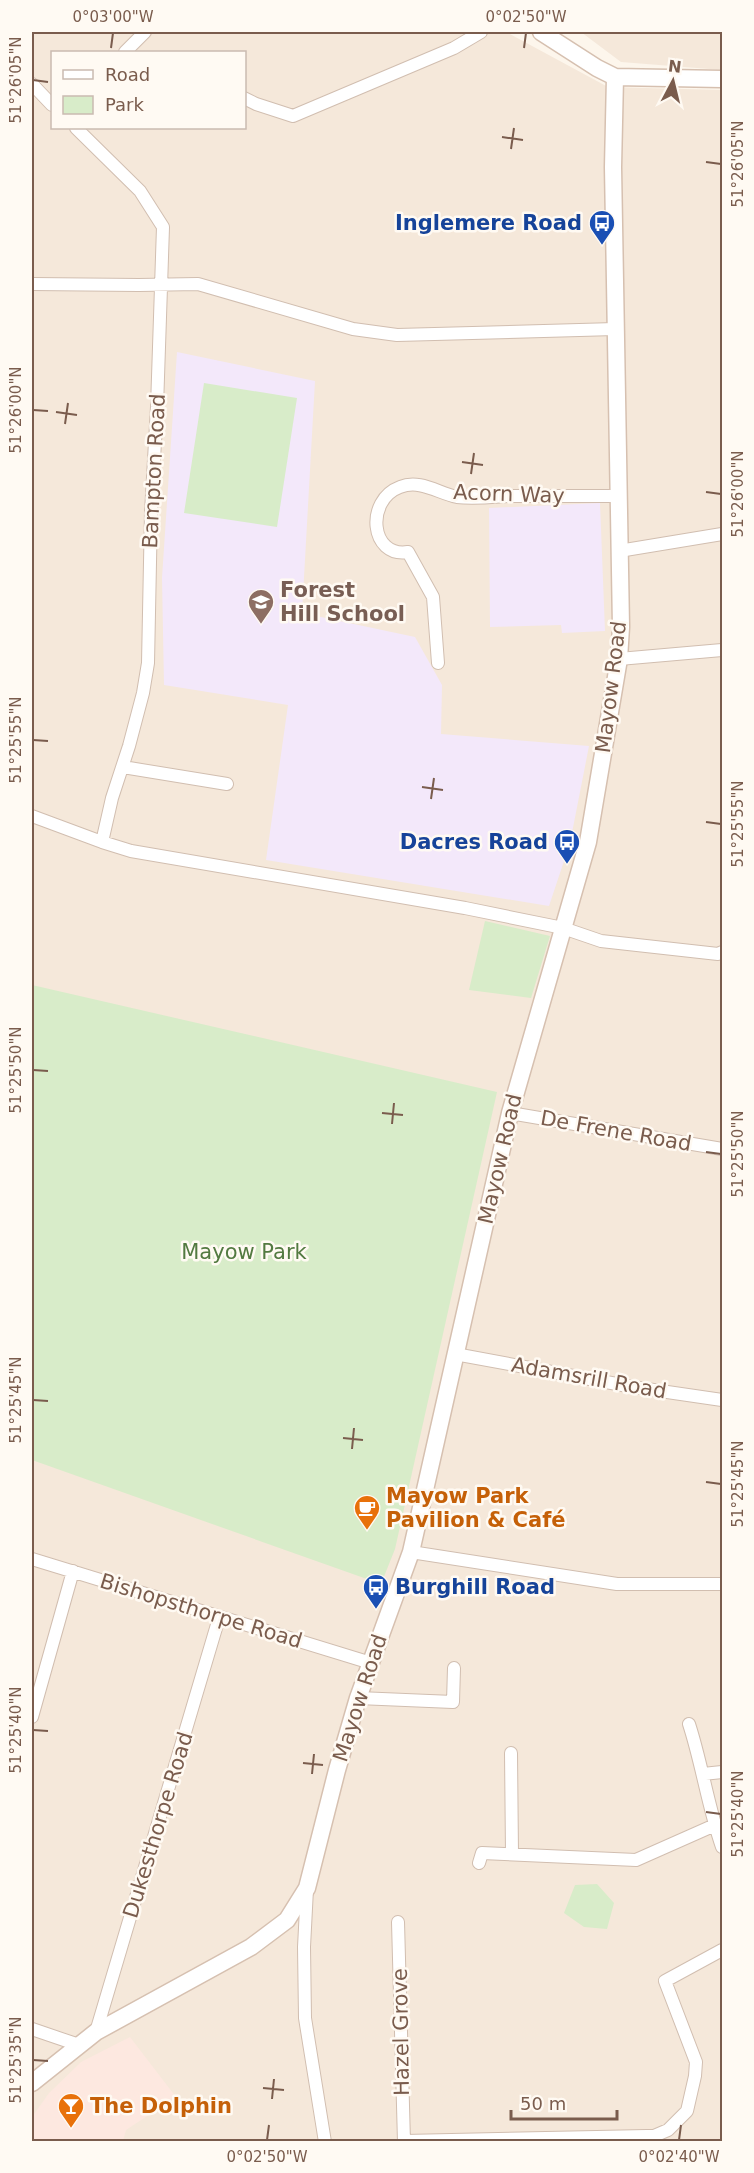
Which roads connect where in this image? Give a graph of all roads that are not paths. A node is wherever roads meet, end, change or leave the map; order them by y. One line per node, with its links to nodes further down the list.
1 (146, 32): 4 (street)
2 (481, 32): 8 (street)
3 (541, 32): 5 (street)
4 (126, 51)
5 (615, 77): 6 (street); 13 (street, Mayow Road)
6 (723, 79)
7 (32, 84): 9 (street)
8 (246, 99)
9 (51, 104)
10 (77, 129): 12 (street, Bampton Road)
11 (32, 284): 12 (street)
12 (162, 284): 13 (street); 20 (street, Bampton Road)
13 (615, 329): 14 (street, Mayow Road)
14 (617, 496): 16 (street, Mayow Road); 19 (street, Acorn Way)
15 (723, 534): 16 (street)
16 (619, 551): 18 (street, Mayow Road)
17 (723, 650): 18 (street)
18 (619, 659): 24 (street, Mayow Road)
19 (438, 663)
20 (123, 767): 21 (street); 23 (street, Bampton Road)
21 (227, 784)
22 (32, 816): 23 (street)
23 (102, 843): 24 (street)
24 (563, 928): 25 (street); 26 (street, Mayow Road)
25 (723, 952)
26 (510, 1113): 27 (street, De Frene Road); 28 (street, Mayow Road)
27 (723, 1149)
28 (455, 1354): 29 (street, Adamsrill Road); 30 (street, Mayow Road)
29 (723, 1400)
30 (411, 1552): 33 (street); 35 (street, Mayow Road)
31 (32, 1559): 32 (street, Bishopsthorpe Road)
32 (73, 1571): 34 (street, Bishopsthorpe Road); 38 (street)
33 (723, 1584)
34 (219, 1618): 35 (street, Bishopsthorpe Road); 51 (street, Dukesthorpe Road)
35 (371, 1663): 37 (street, Mayow Road)
36 (453, 1668): 37 (street)
37 (358, 1698): 47 (street, Mayow Road)
38 (32, 1717)
39 (689, 1724): 42 (street)
40 (511, 1754): 45 (street)
41 (723, 1772): 42 (street)
42 (703, 1774): 43 (street)
43 (715, 1825): 44 (street); 45 (street)
44 (723, 1847)
45 (512, 1853): 46 (street)
46 (479, 1863)
47 (307, 1888): 51 (street, Mayow Road); 55 (street)
48 (398, 1922): 54 (street, Hazel Grove)
49 (723, 1950): 54 (street)
50 (32, 2029): 52 (street)
51 (96, 2032): 52 (street, Mayow Road)
52 (79, 2045): 53 (street, Mayow Road)
53 (32, 2084)
54 (404, 2141)
55 (325, 2142)

